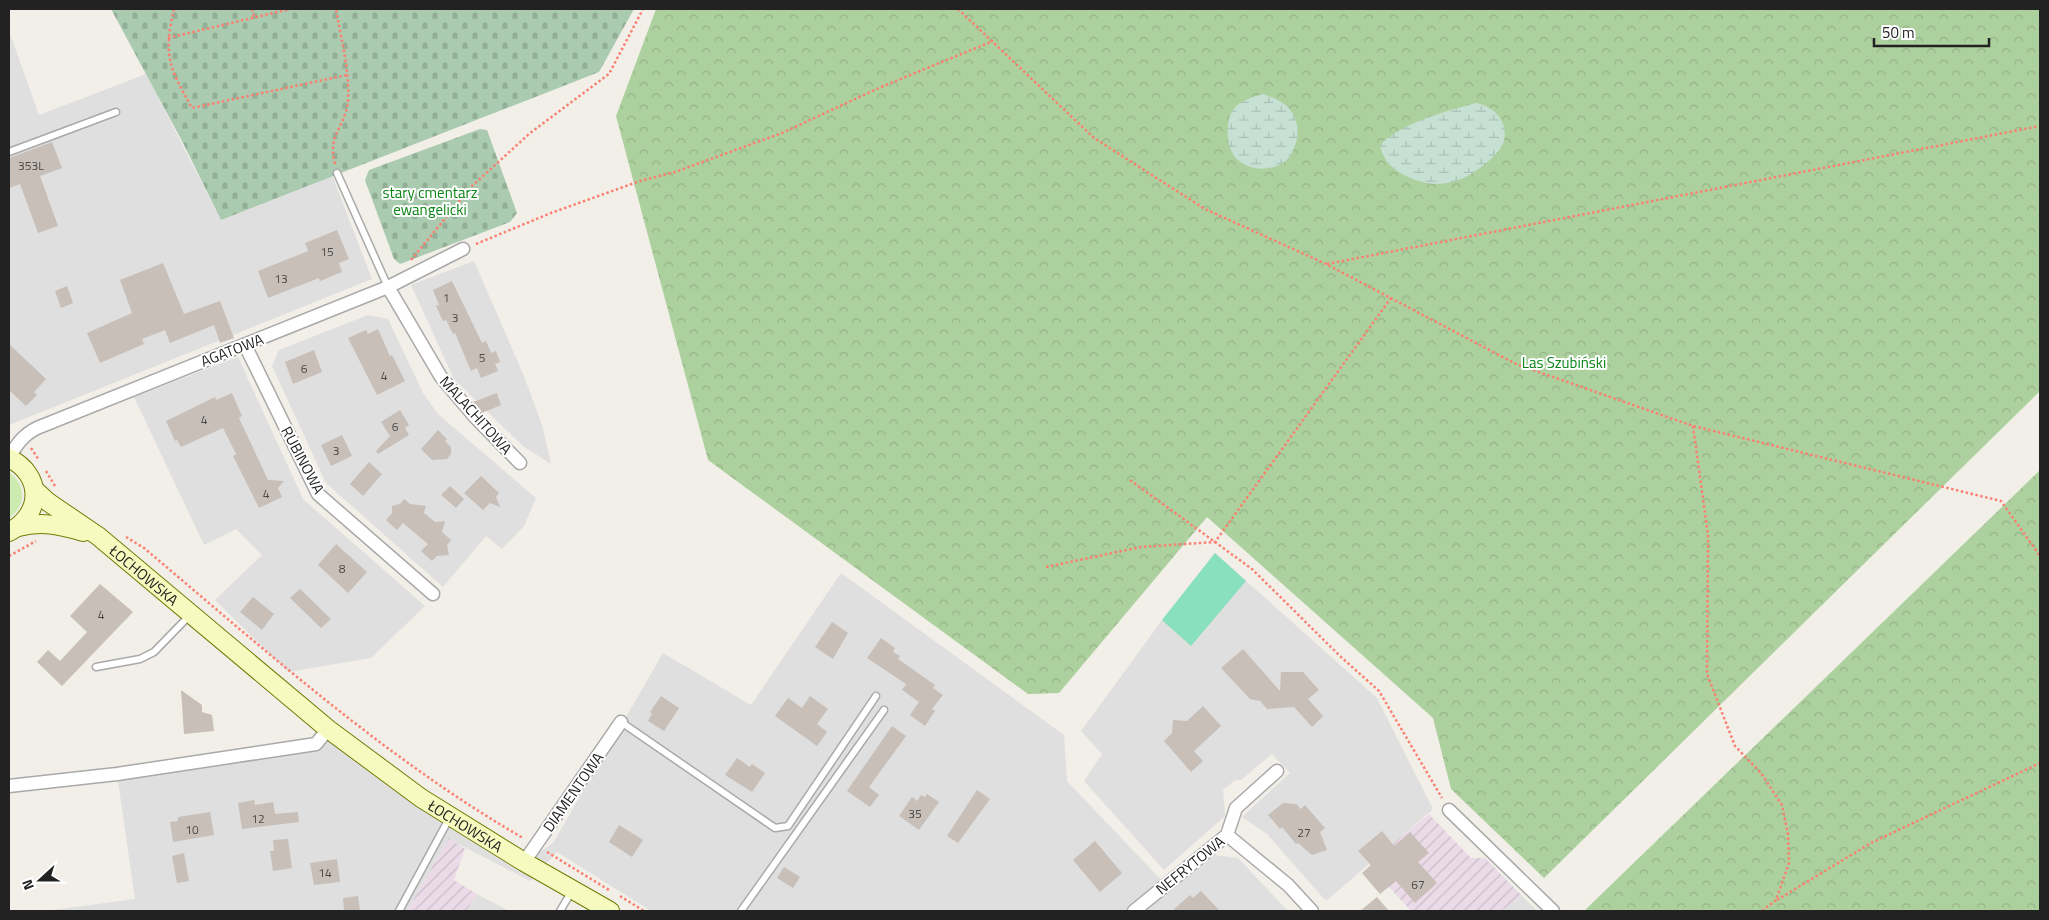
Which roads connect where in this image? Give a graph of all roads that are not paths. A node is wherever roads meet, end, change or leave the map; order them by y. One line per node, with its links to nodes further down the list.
1 (116, 112): 2 (lane)
2 (9, 152)
3 (337, 173): 5 (lane)
4 (463, 249): 5 (street, AGATOWA)
5 (388, 287): 6 (street, AGATOWA); 8 (street, MALACHITOWA)
6 (245, 345): 7 (street, AGATOWA); 12 (street, RUBINOWA)
7 (9, 458): 9 (main road, ŁOCHOWSKA)
8 (520, 463)
9 (34, 489): 10 (main road); 11 (main road, ŁOCHOWSKA)
10 (13, 529): 11 (main road, ŁOCHOWSKA)
11 (98, 536): 13 (main road, ŁOCHOWSKA)
12 (433, 594)
13 (191, 614): 14 (lane); 18 (main road, ŁOCHOWSKA)
14 (96, 666)
15 (876, 696): 17 (lane)
16 (884, 710): 29 (lane)
17 (622, 722): 24 (street, DIAMENTOWA)
18 (328, 729): 20 (street); 22 (main road, ŁOCHOWSKA)
19 (1278, 771): 23 (street, NEFRYTOWA)
20 (9, 786)
21 (1449, 810): 32 (street)
22 (450, 816): 24 (main road, ŁOCHOWSKA); 26 (lane)
23 (1227, 836): 30 (street, NEFRYTOWA); 31 (street)
24 (524, 862): 25 (main road, ŁOCHOWSKA)
25 (572, 890): 27 (lane); 28 (main road, ŁOCHOWSKA)
26 (399, 911)
27 (560, 911)
28 (610, 911)
29 (741, 911)
30 (1134, 911)
31 (1312, 911)
32 (1553, 911)

